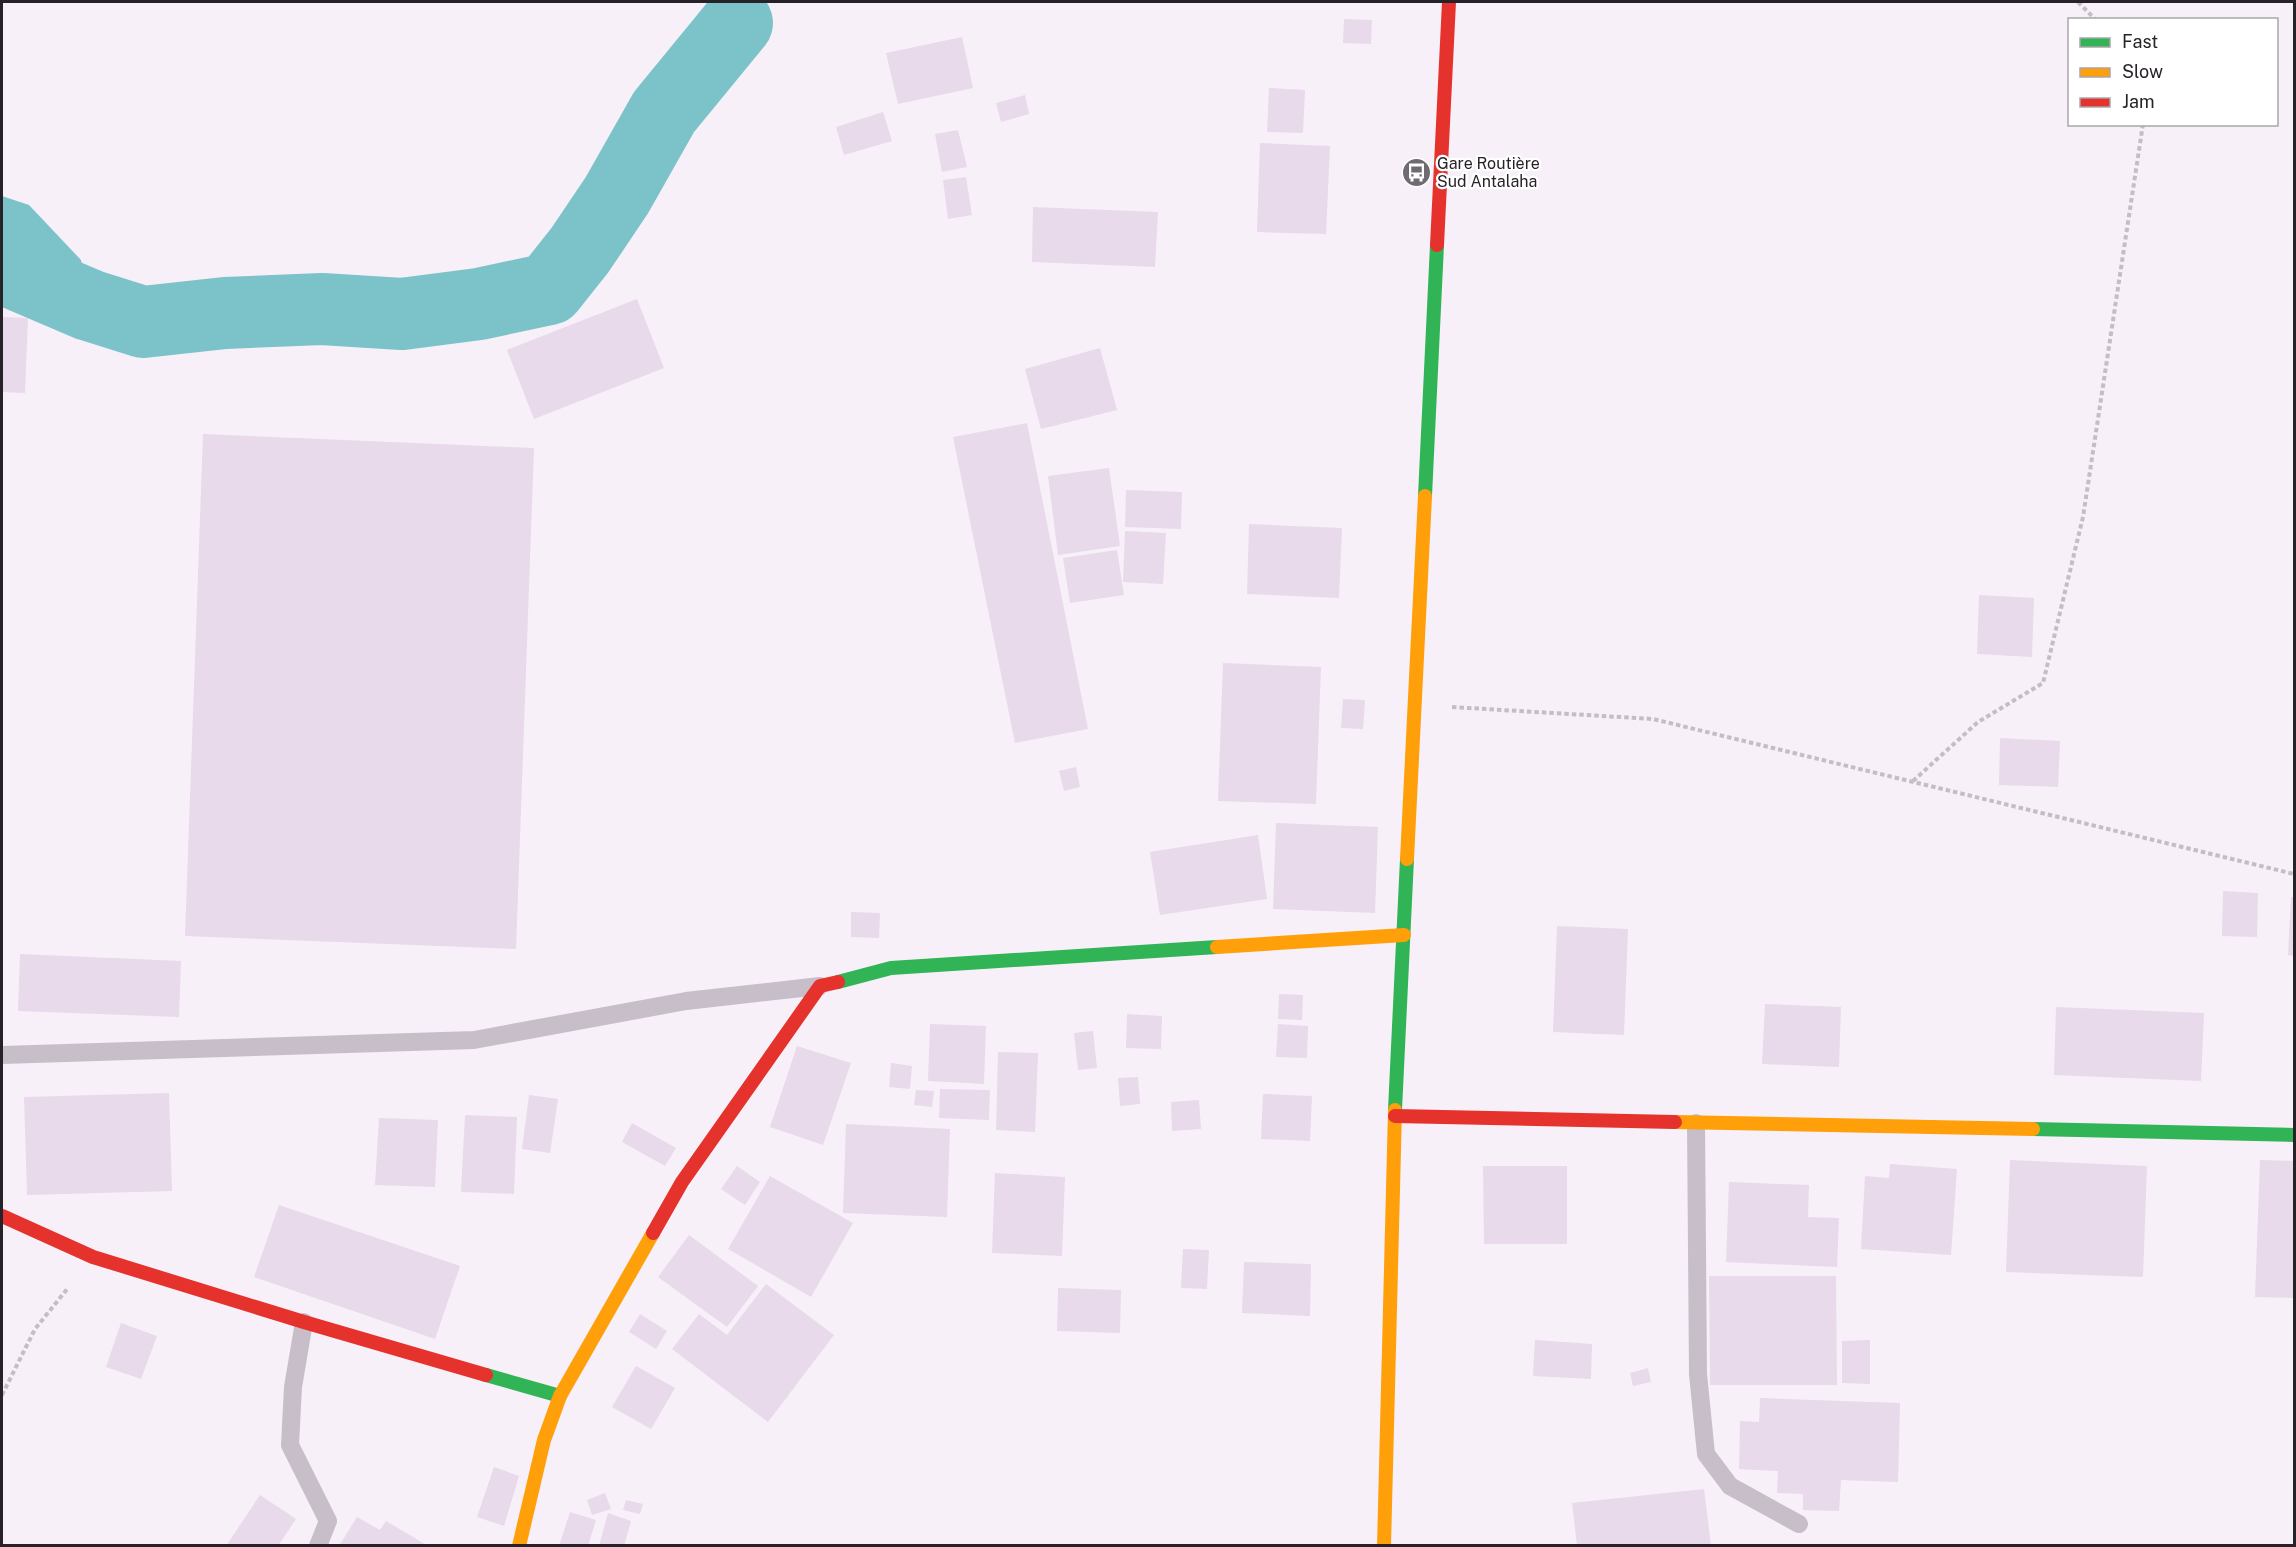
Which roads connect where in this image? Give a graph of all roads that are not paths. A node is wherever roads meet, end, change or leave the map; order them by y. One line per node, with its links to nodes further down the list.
1 (1449, 2): 2 (street)
2 (1404, 935): 3 (street); 5 (street)
3 (820, 986): 4 (lane); 10 (street)
4 (2, 1055)
5 (1395, 1116): 6 (street); 14 (street)
6 (1696, 1124): 7 (street); 11 (lane)
7 (2295, 1135)
8 (2, 1216): 9 (street)
9 (304, 1322): 10 (street); 12 (lane)
10 (560, 1396): 13 (street)
11 (1799, 1524)
12 (318, 1545)
13 (519, 1545)
14 (1384, 1545)

